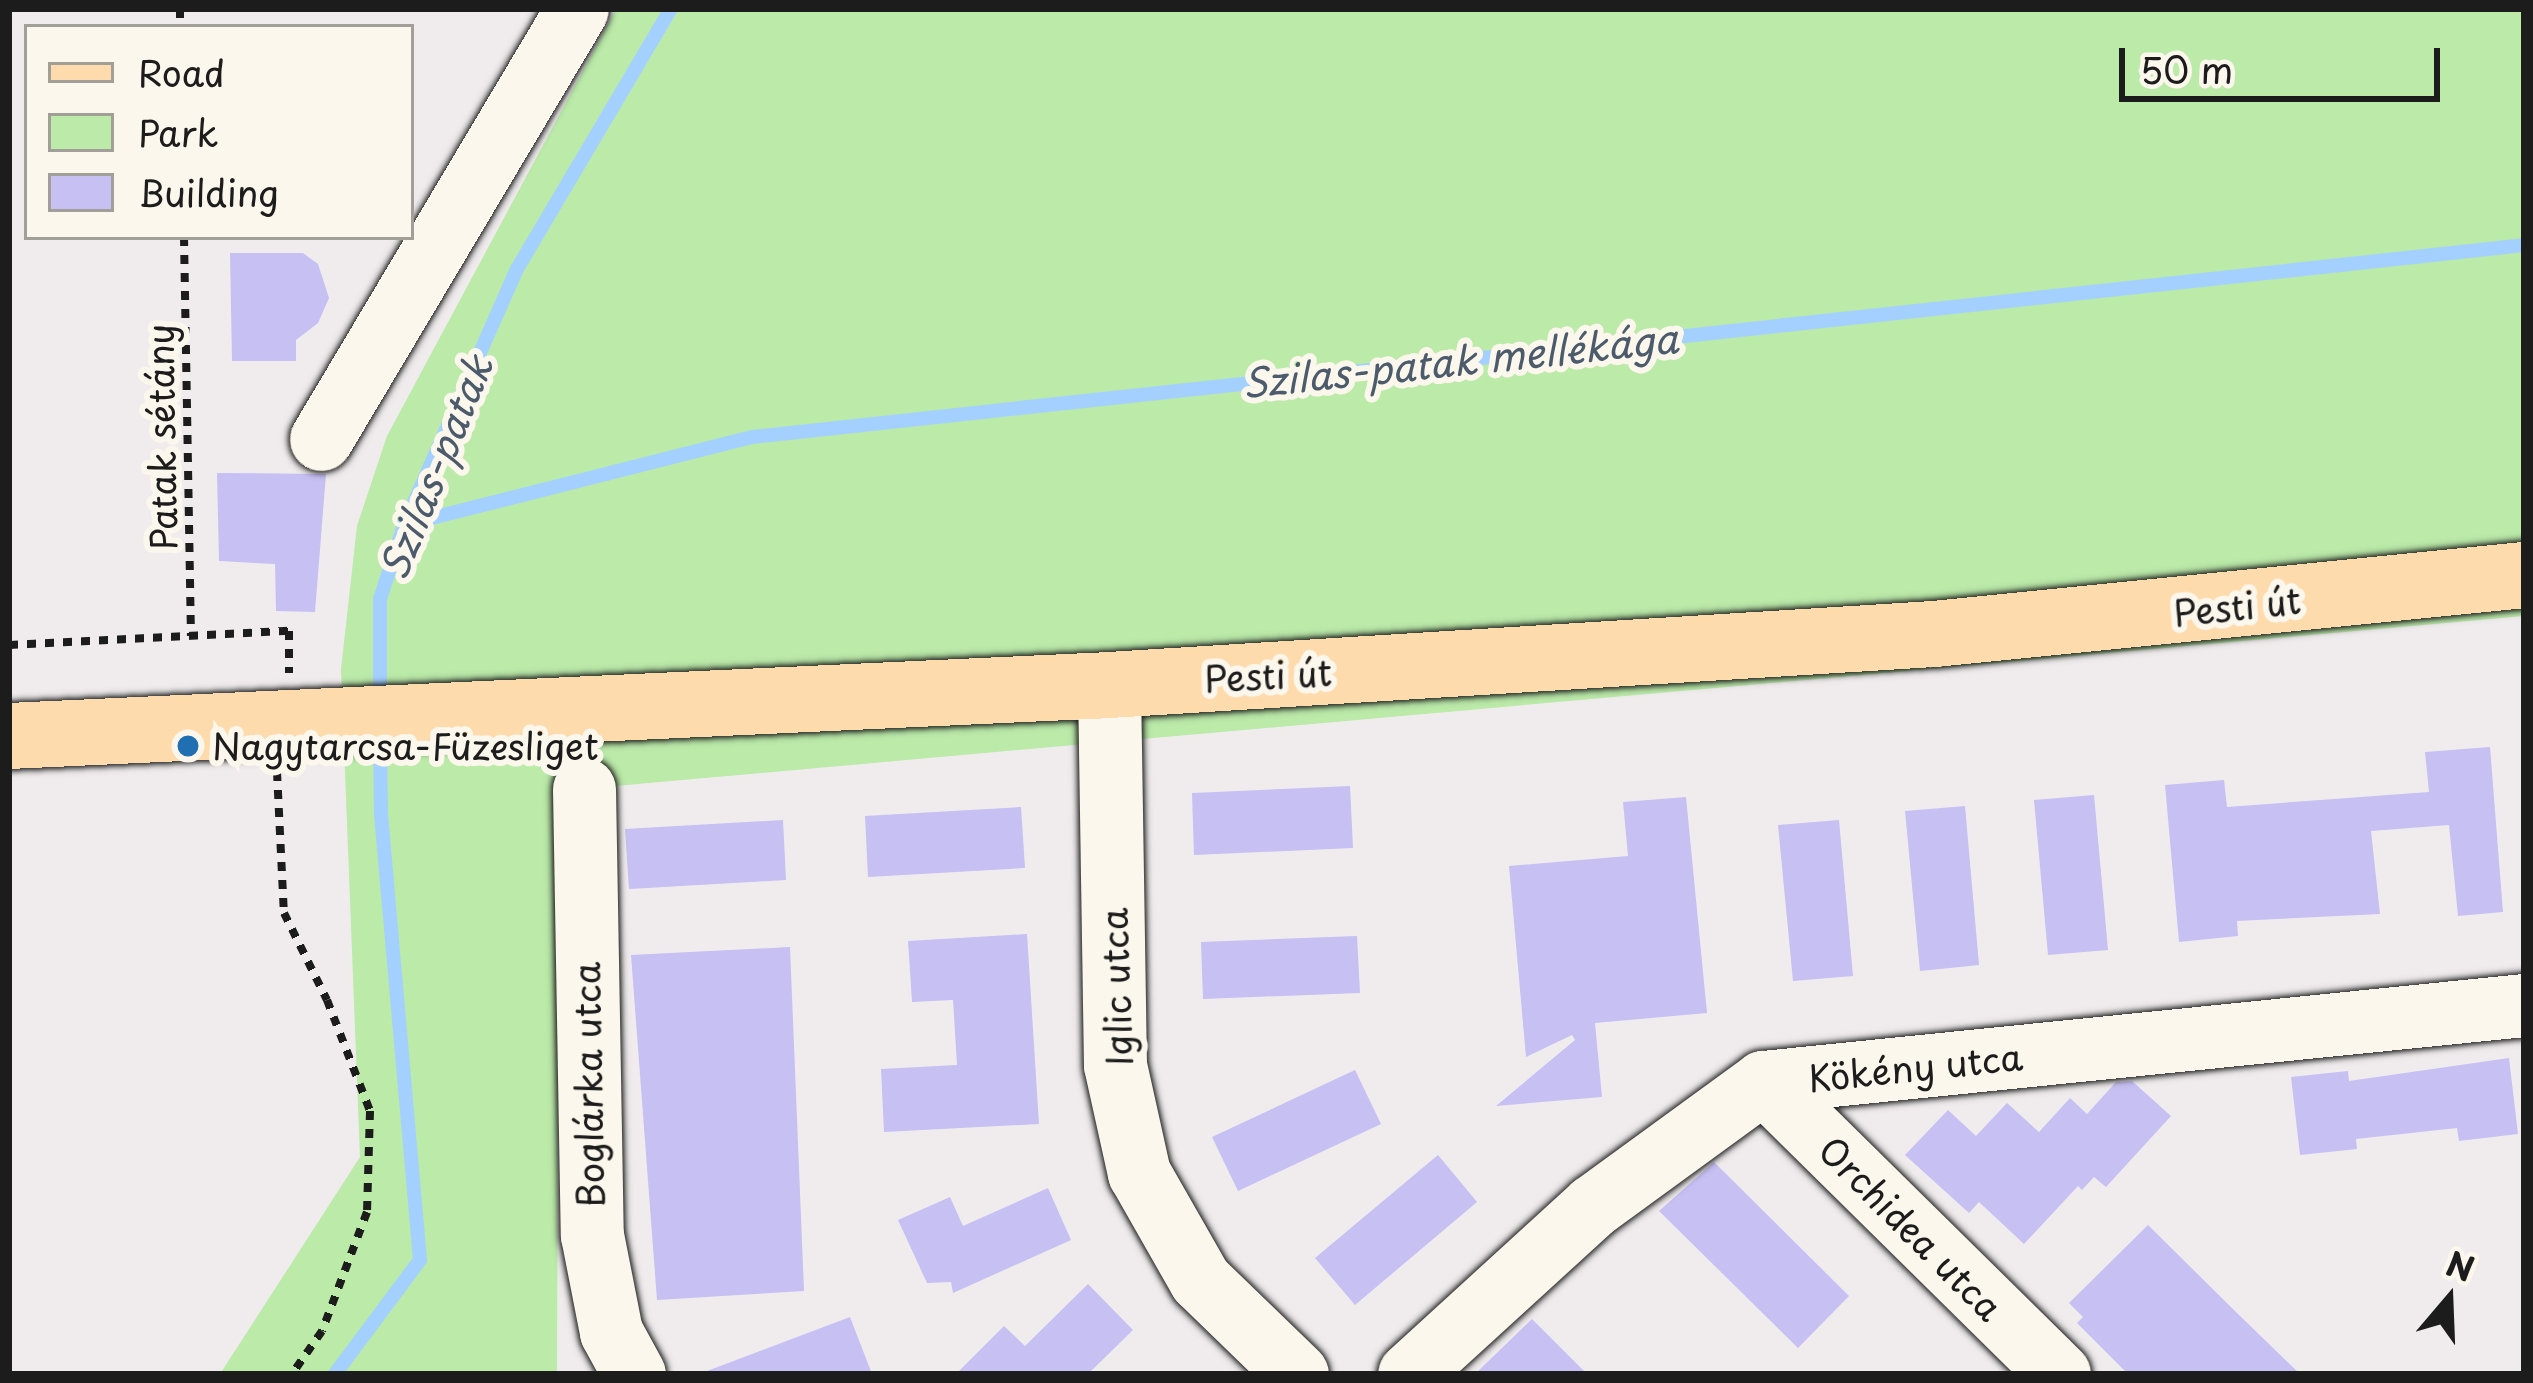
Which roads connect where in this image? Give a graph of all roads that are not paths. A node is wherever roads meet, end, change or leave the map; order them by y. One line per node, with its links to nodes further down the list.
1 (577, 9): 2 (street)
2 (321, 440)
3 (2524, 575): 4 (main road, Pesti út)
4 (1108, 685): 5 (main road, Pesti út); 10 (street, Iglic utca)
5 (9, 736)
6 (584, 789): 9 (street, Boglárka utca)
7 (2524, 1005): 8 (street, Kökény utca)
8 (1763, 1082): 11 (street, Kökény utca); 12 (street, Orchidea utca)
9 (634, 1374)
10 (1297, 1374)
11 (1409, 1374)
12 (2059, 1374)

